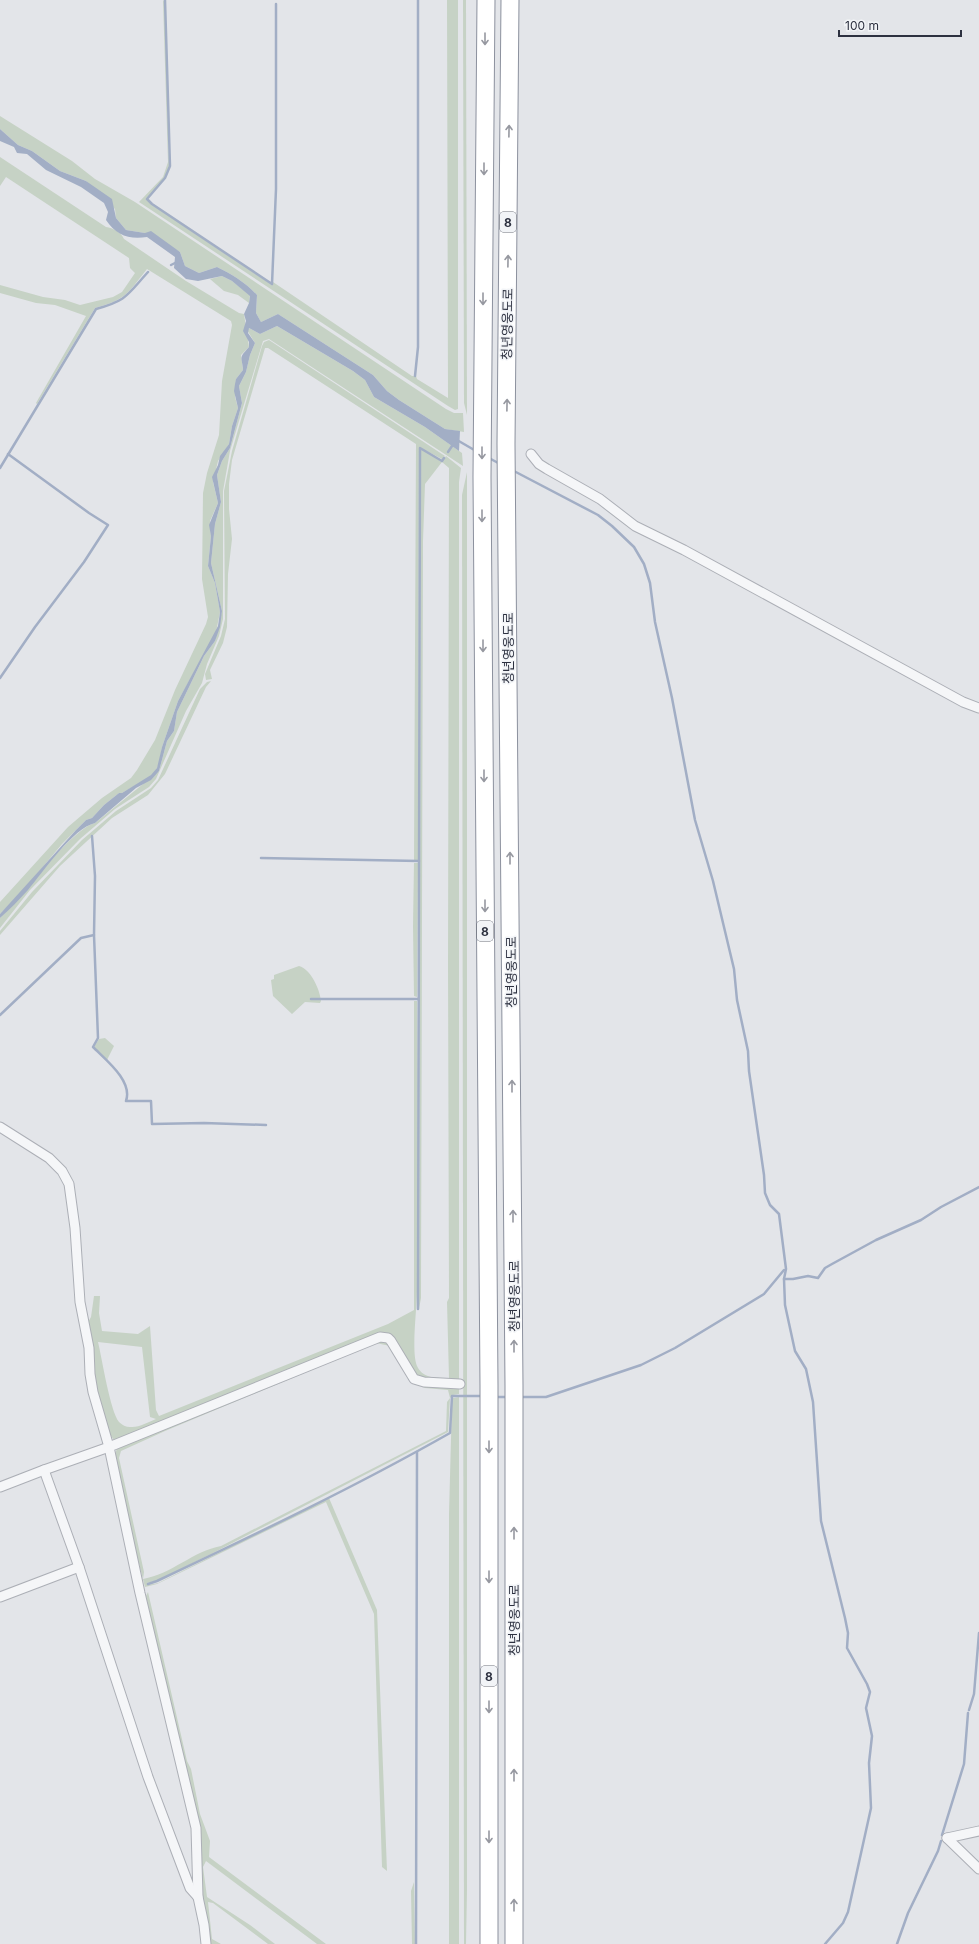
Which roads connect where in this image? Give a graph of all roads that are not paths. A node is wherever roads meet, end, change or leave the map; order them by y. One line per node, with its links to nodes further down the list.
1 (486, 0): 16 (highway, 청년영웅도로 / 8, one-way to 16)
2 (510, 0): 17 (highway, 청년영웅도로 / 8, one-way to 2)
3 (531, 454): 4 (street)
4 (979, 708)
5 (0, 1127): 7 (street)
6 (460, 1384): 7 (street)
7 (109, 1447): 8 (street); 14 (street)
8 (44, 1470): 9 (street); 10 (street)
9 (0, 1487)
10 (79, 1567): 11 (street); 14 (street)
11 (0, 1597)
12 (979, 1831): 13 (street)
13 (979, 1869)
14 (198, 1897): 15 (street)
15 (206, 1944)
16 (489, 1944)
17 (514, 1944)

